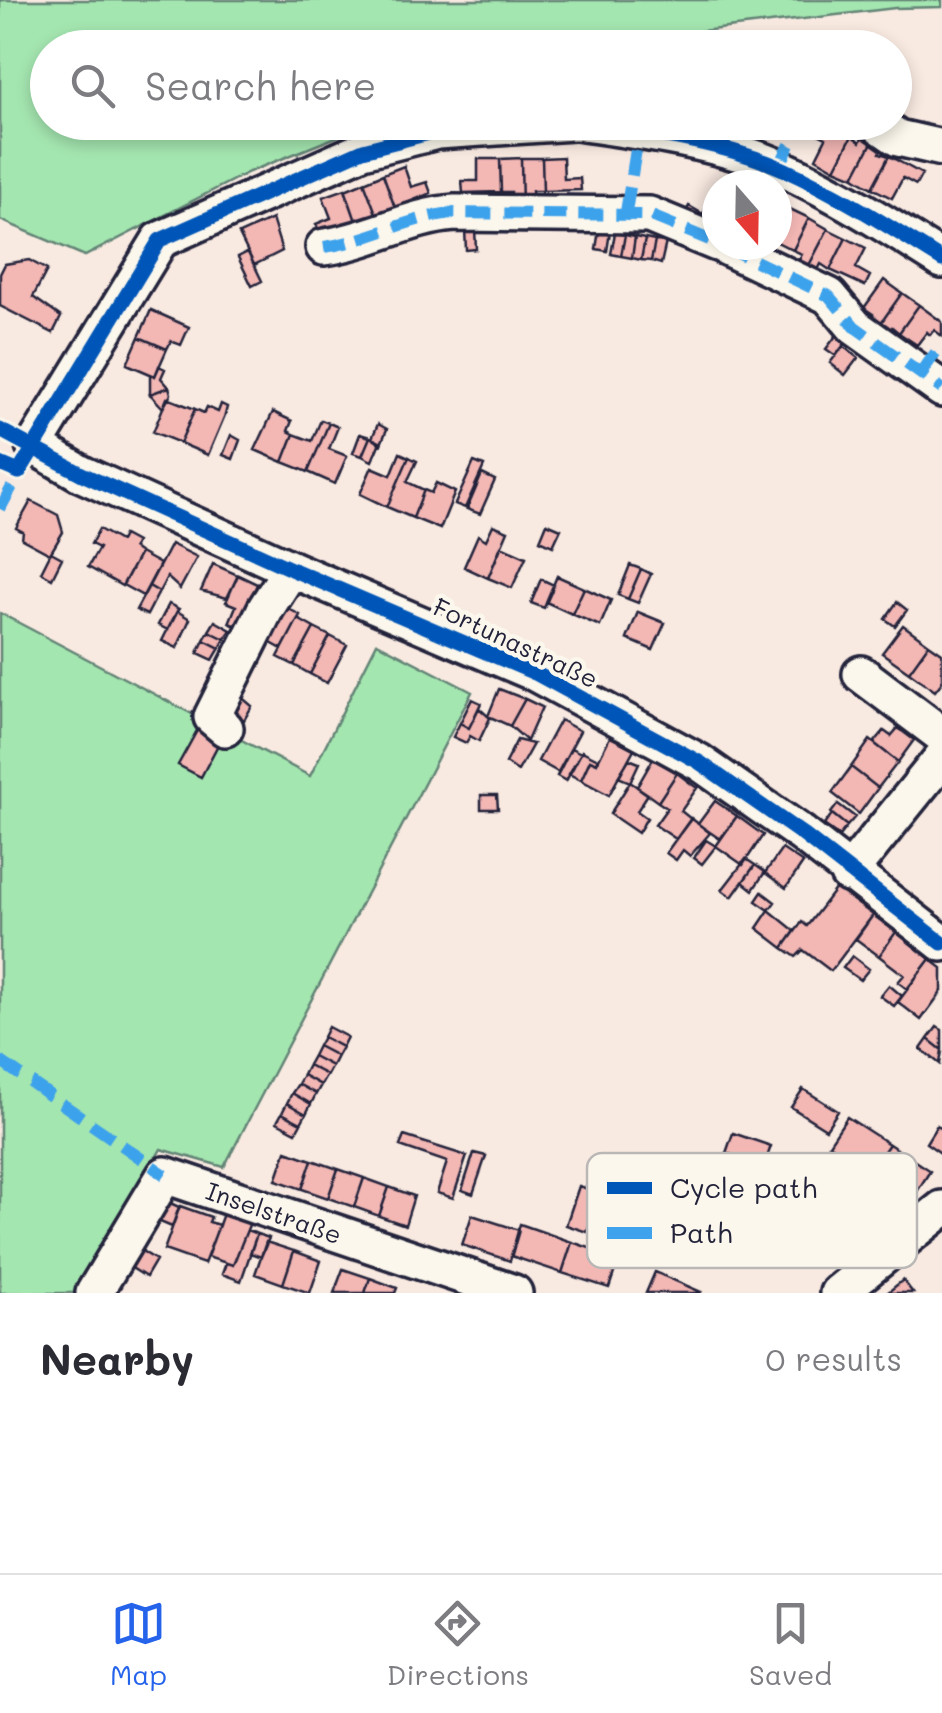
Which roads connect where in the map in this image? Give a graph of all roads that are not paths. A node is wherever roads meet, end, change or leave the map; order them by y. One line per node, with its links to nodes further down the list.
1 (404, 140): 10 (street, Fortunastraße)
2 (673, 140): 8 (street)
3 (907, 140): 4 (street)
4 (942, 148)
5 (702, 237): 6 (street)
6 (324, 248)
7 (754, 260): 9 (street)
8 (942, 260)
9 (942, 389)
10 (291, 569): 12 (street); 15 (street, Fortunastraße)
11 (861, 674): 13 (street)
12 (226, 728)
13 (942, 735)
14 (942, 758): 15 (street)
15 (848, 874): 16 (street, Fortunastraße)
16 (942, 943)
17 (942, 1210): 18 (street)
18 (917, 1230)
19 (869, 1268): 22 (street)
20 (94, 1293): 21 (street, Inselstraße)
21 (514, 1293)
22 (838, 1293)

